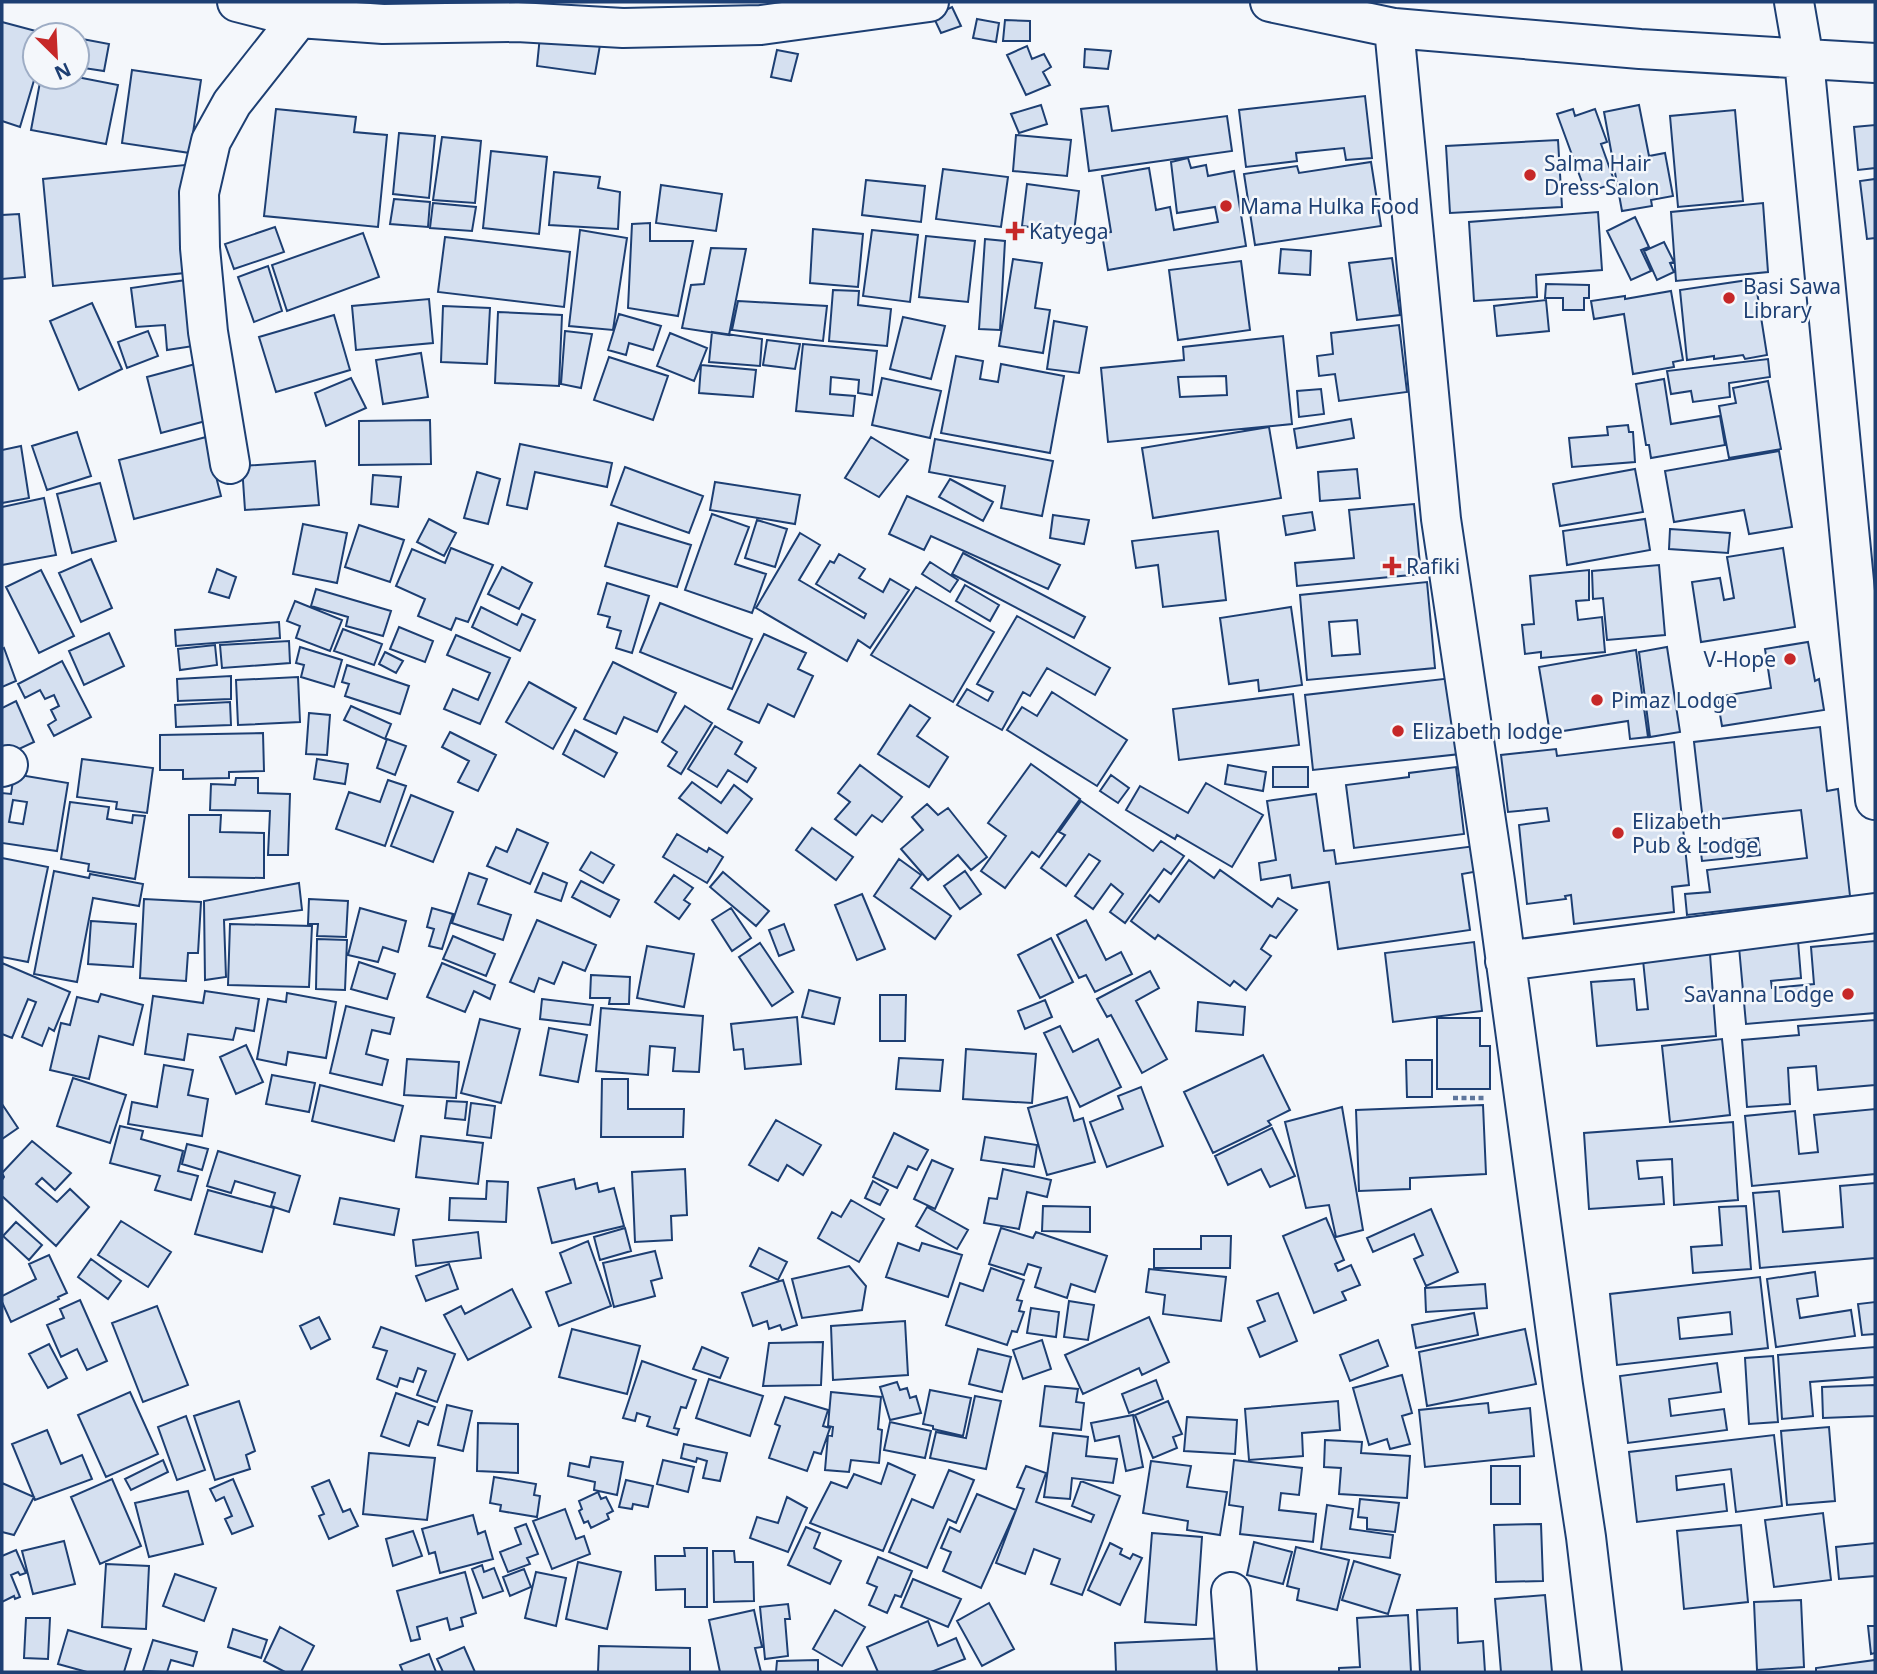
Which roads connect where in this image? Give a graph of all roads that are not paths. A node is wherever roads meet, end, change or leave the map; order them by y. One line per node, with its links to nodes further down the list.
1 (237, 2): 7 (street)
2 (929, 2): 6 (street)
3 (1270, 2): 8 (street)
4 (1794, 2): 9 (street)
5 (383, 13): 6 (street); 7 (street)
6 (761, 13)
7 (299, 18): 11 (street)
8 (1394, 28): 9 (street); 14 (street)
9 (1804, 60): 10 (street); 12 (street)
10 (1875, 63)
11 (230, 464)
12 (1875, 800)
13 (1875, 912): 14 (street)
14 (1505, 961): 17 (street)
15 (1231, 1592): 16 (street)
16 (1237, 1672)
17 (1602, 1672)

